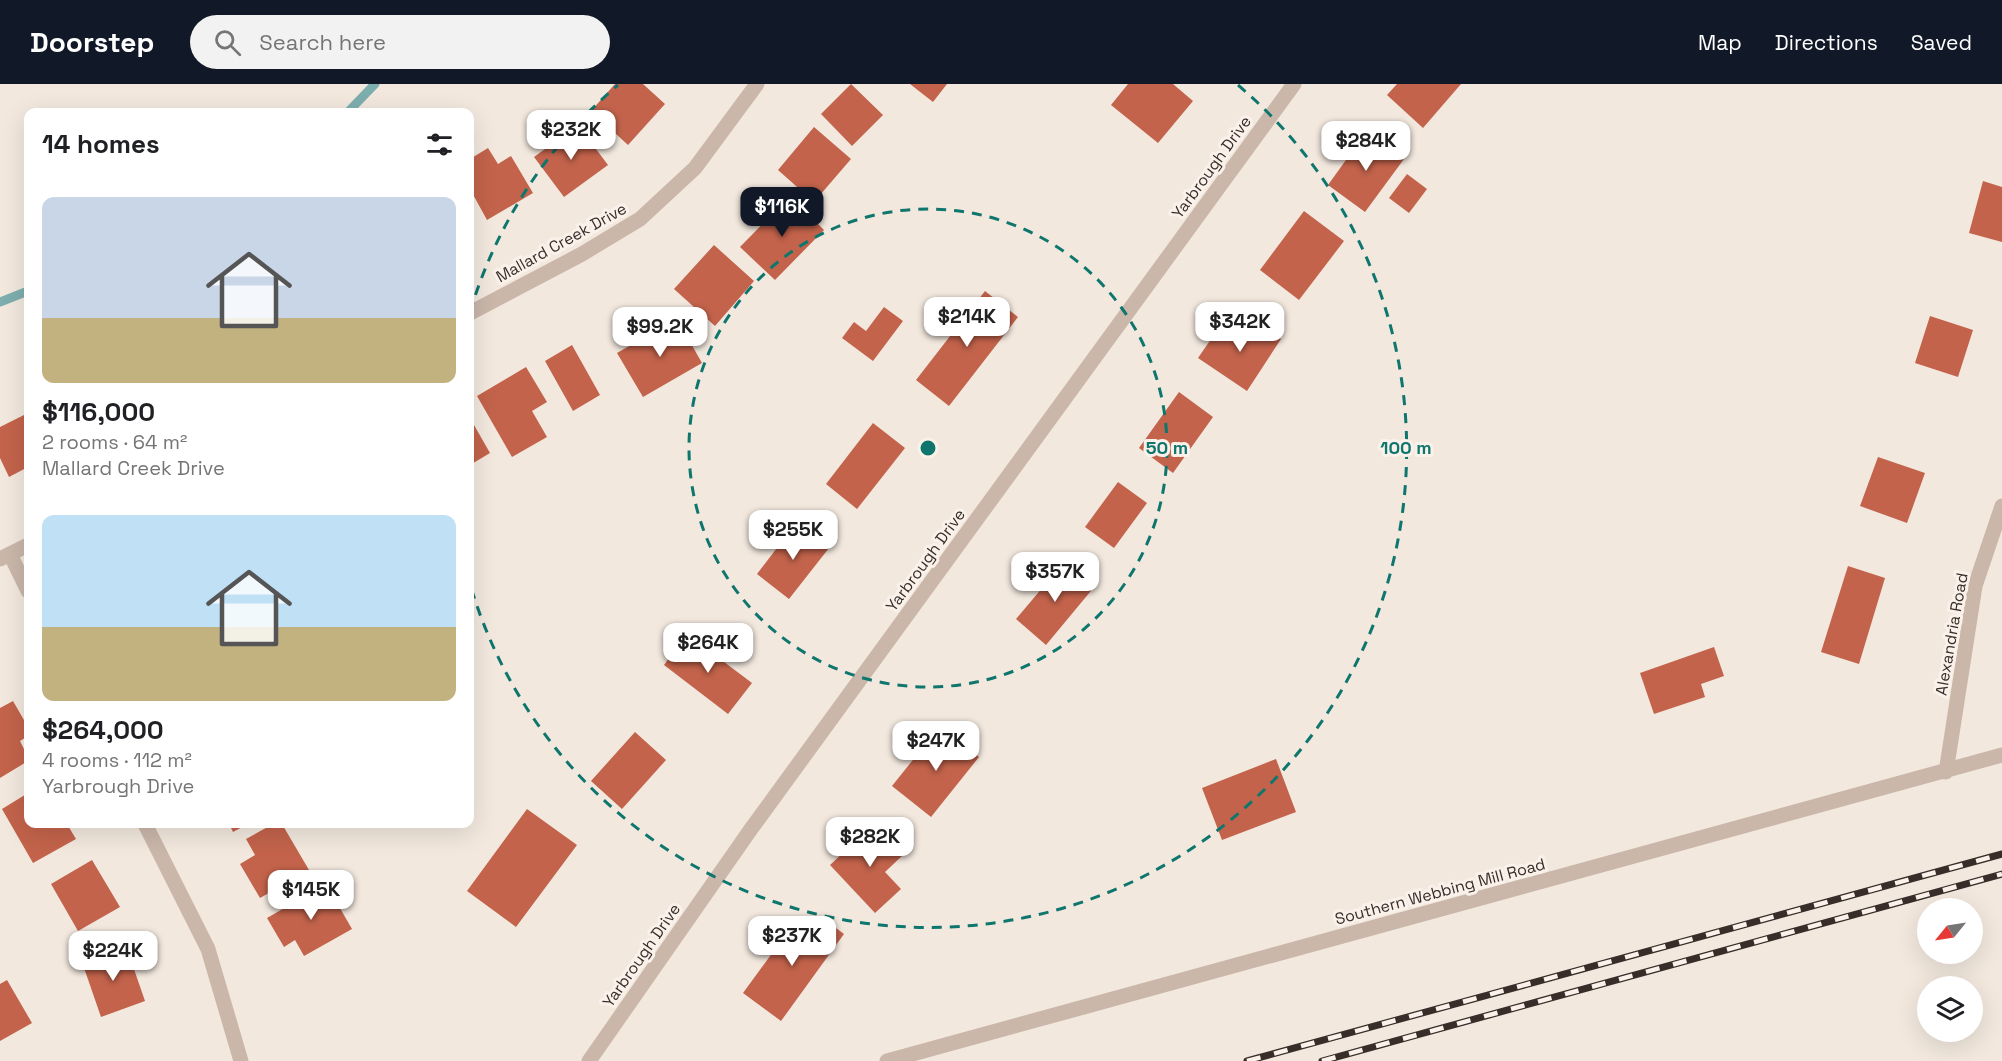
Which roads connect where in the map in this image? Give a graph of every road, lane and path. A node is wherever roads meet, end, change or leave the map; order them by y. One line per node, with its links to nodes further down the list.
1 (757, 84): 3 (street, Mallard Creek Drive)
2 (1294, 84): 12 (street, Yarbrough Drive)
3 (474, 311)
4 (2002, 506): 9 (street, Alexandria Road)
5 (24, 546): 6 (street)
6 (5, 557): 7 (street)
7 (24, 585)
8 (2002, 755): 9 (street, Southern Webbing Mill Road)
9 (1946, 772): 13 (street, Southern Webbing Mill Road)
10 (147, 828): 11 (street)
11 (241, 1061)
12 (589, 1061)
13 (886, 1061)

